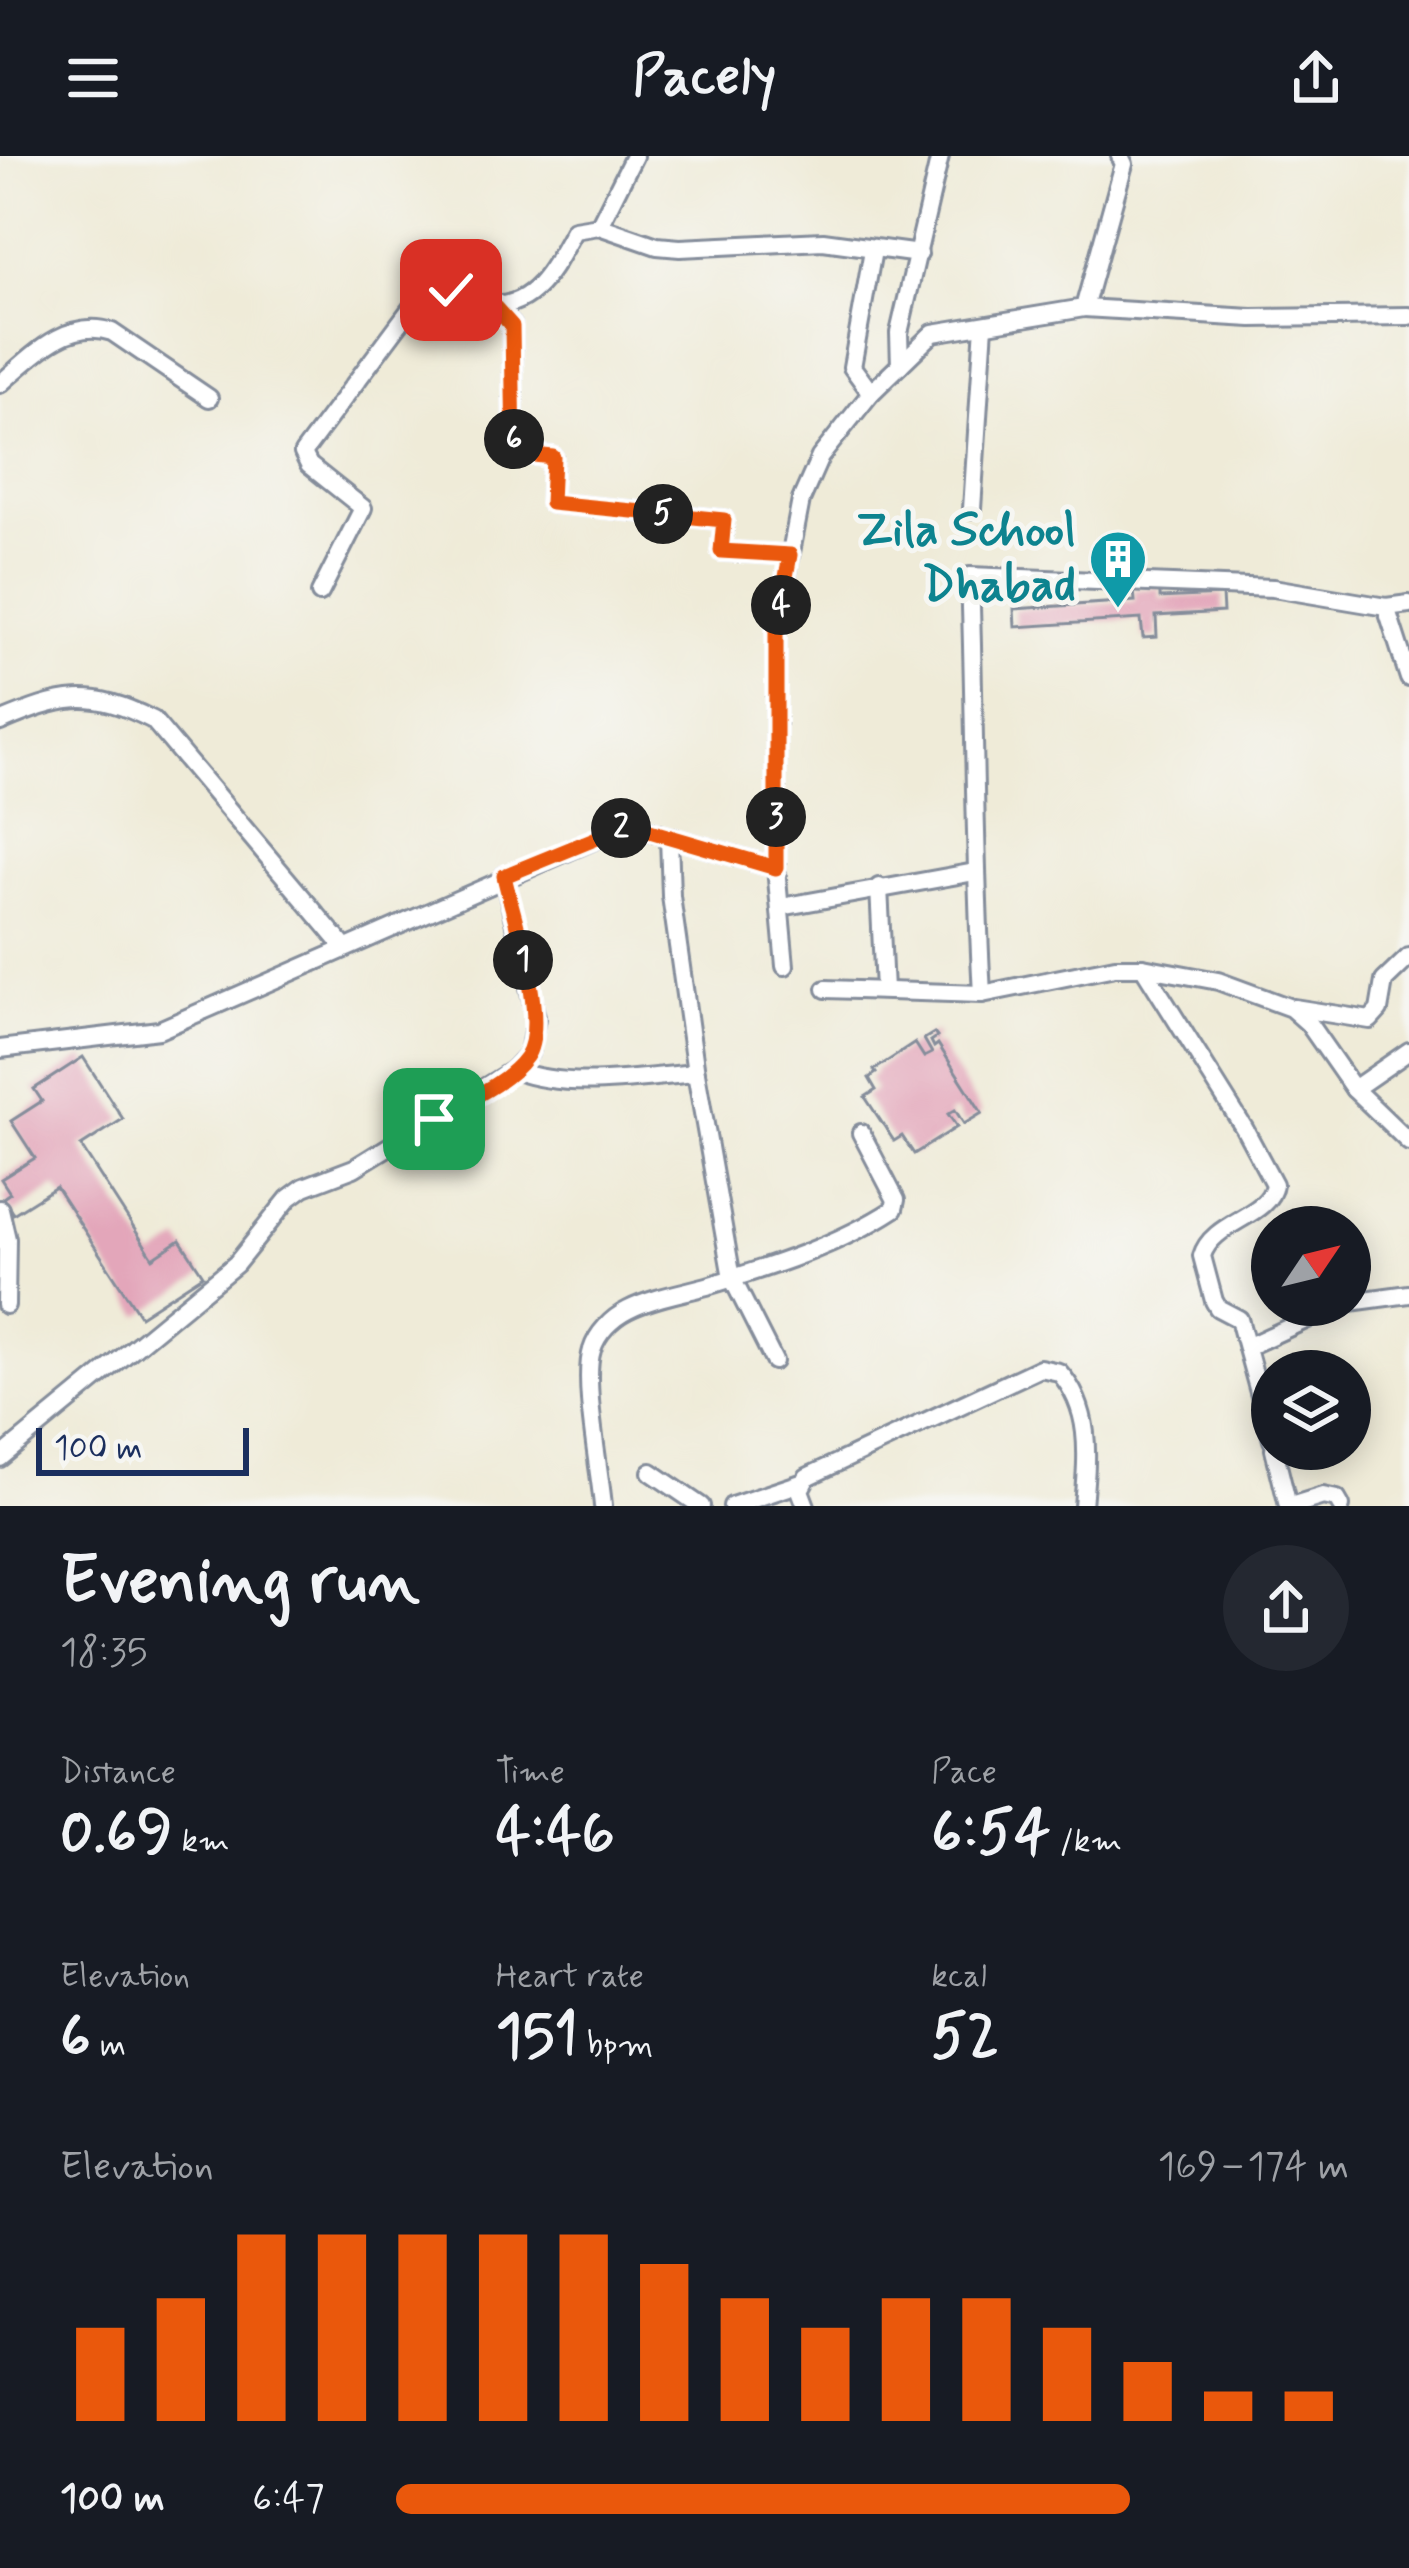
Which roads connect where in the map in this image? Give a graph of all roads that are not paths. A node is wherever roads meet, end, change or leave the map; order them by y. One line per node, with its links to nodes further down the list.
1 (634, 156): 4 (street)
2 (940, 156): 6 (street)
3 (1120, 156): 8 (street)
4 (599, 226): 5 (street); 7 (street)
5 (873, 250): 6 (street); 13 (street)
6 (919, 254): 11 (street)
7 (493, 305): 16 (street); 17 (street)
8 (1084, 308): 9 (street); 10 (street)
9 (1409, 316)
10 (984, 325): 11 (street); 15 (street)
11 (900, 365): 13 (street)
12 (0, 384): 14 (street)
13 (871, 394): 16 (street)
14 (209, 398)
15 (972, 509)
16 (790, 555): 23 (street)
17 (320, 593)
18 (1409, 604): 19 (street)
19 (1386, 607): 20 (street); 24 (street)
20 (1409, 678)
21 (0, 722): 28 (street)
22 (669, 837): 23 (street); 25 (street); 39 (street)
23 (776, 868): 27 (street)
24 (975, 872): 26 (street); 34 (street)
25 (504, 876): 28 (street); 38 (street)
26 (879, 886): 27 (street); 33 (street)
27 (782, 907): 30 (street)
28 (344, 947): 36 (street)
29 (1409, 957): 35 (street)
30 (785, 966)
31 (1143, 967): 34 (street); 35 (street); 49 (street)
32 (826, 989): 33 (street)
33 (884, 990): 34 (street)
34 (982, 994)
35 (1291, 1008): 40 (street)
36 (0, 1049)
37 (1409, 1052): 40 (street)
38 (514, 1070): 39 (street); 52 (street)
39 (695, 1073): 44 (street)
40 (1354, 1089): 42 (street)
41 (861, 1132): 44 (street)
42 (1409, 1142)
43 (0, 1209): 47 (street)
44 (733, 1278): 51 (street); 56 (street)
45 (1409, 1294): 46 (street)
46 (1371, 1299)
47 (6, 1305)
48 (1292, 1326): 49 (street)
49 (1249, 1346): 50 (street)
50 (1251, 1354)
51 (774, 1361)
52 (0, 1458)
53 (1280, 1470): 61 (street)
54 (651, 1472): 57 (street)
55 (801, 1483): 58 (street); 59 (street); 60 (street)
56 (603, 1506)
57 (701, 1506)
58 (732, 1506)
59 (806, 1506)
60 (1083, 1506)
61 (1290, 1506): 62 (street)
62 (1341, 1506)

